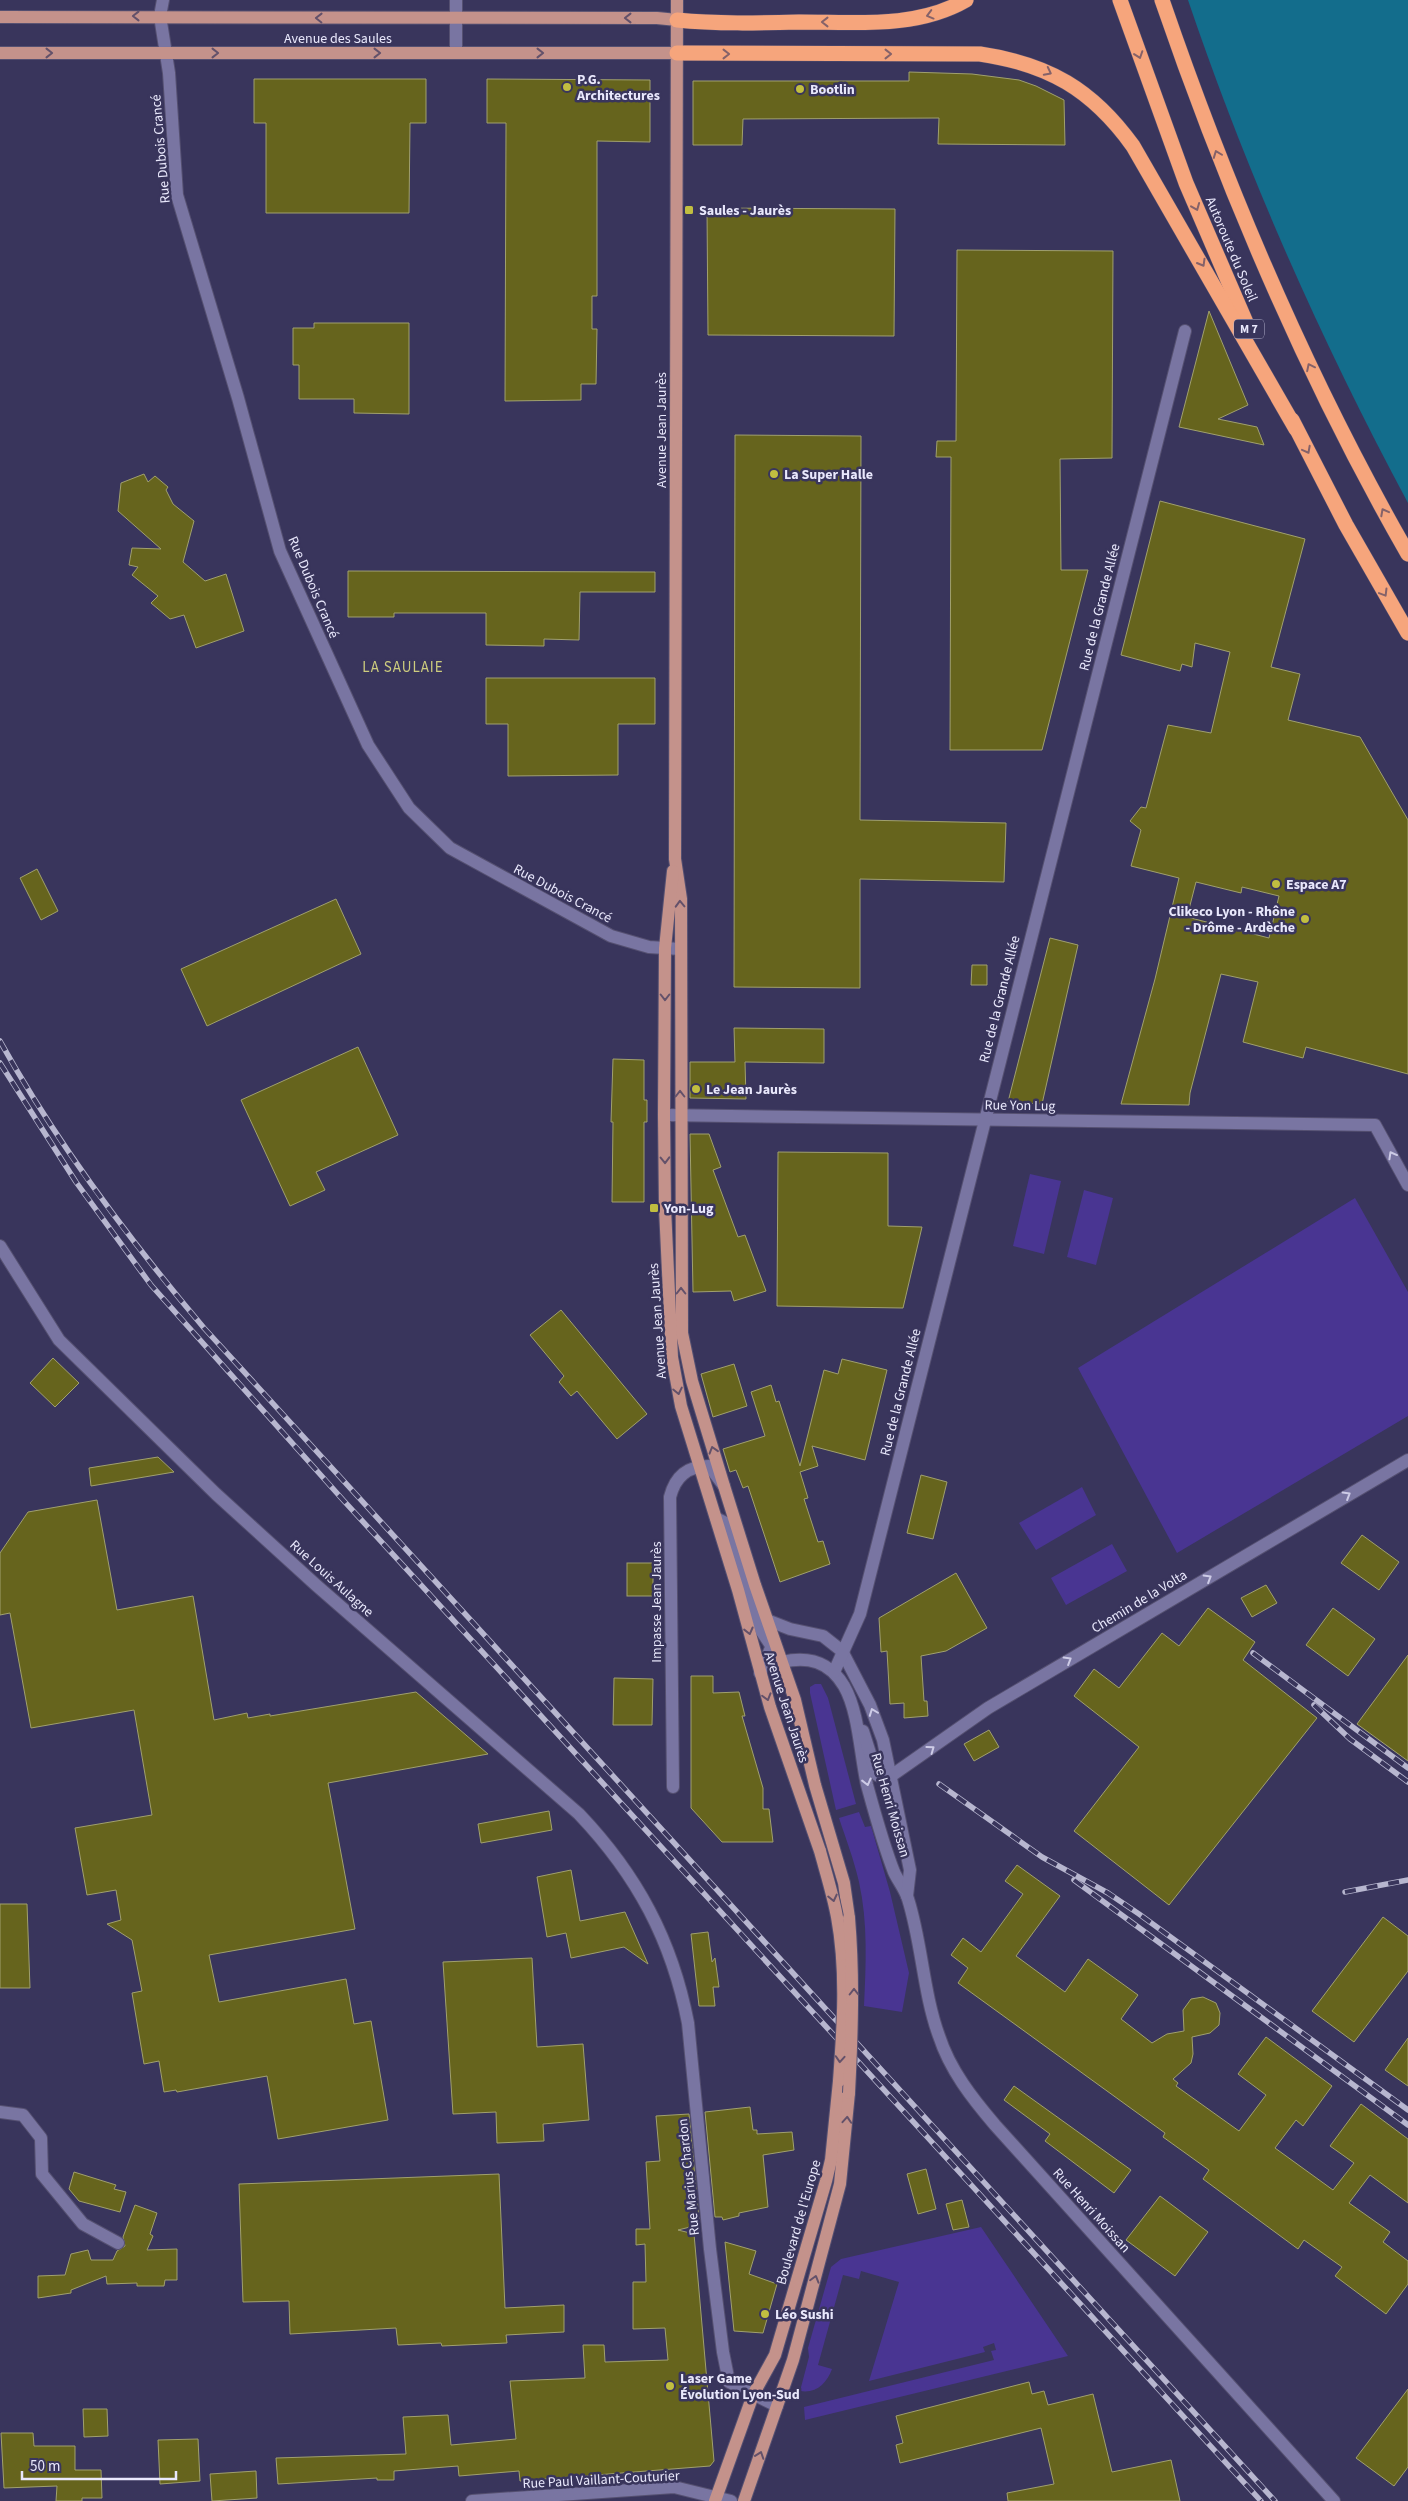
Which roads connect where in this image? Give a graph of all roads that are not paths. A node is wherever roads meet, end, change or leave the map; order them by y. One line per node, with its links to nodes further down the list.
1 (164, 0): 7 (street, Rue Dubois Crancé)
2 (456, 0): 9 (street)
3 (677, 0): 10 (main road, Avenue Jean Jaurès)
4 (966, 0): 10 (highway, one-way to 10)
5 (1120, 0): 16 (highway, Autoroute du Soleil / M 7, one-way to 16)
6 (1162, 0): 17 (highway, Autoroute du Soleil, one-way to 6)
7 (160, 16): 8 (main road, Avenue des Saules, one-way to 8); 9 (main road, Avenue des Saules, one-way to 7); 12 (street, Rue Dubois Crancé)
8 (0, 17)
9 (456, 19): 10 (main road, Avenue des Saules, one-way to 9); 13 (street)
10 (677, 20): 14 (main road, Avenue Jean Jaurès)
11 (0, 53): 12 (main road, Avenue des Saules, one-way to 12)
12 (166, 53): 13 (main road, Avenue des Saules, one-way to 13); 20 (street, Rue Dubois Crancé)
13 (456, 53): 14 (main road, Avenue des Saules, one-way to 14)
14 (677, 53): 16 (highway, one-way to 16); 19 (main road, Avenue Jean Jaurès)
15 (1185, 331): 24 (street, Rue de la Grande Allée)
16 (1296, 429): 18 (highway, Autoroute du Soleil / M 7, one-way to 18)
17 (1408, 554)
18 (1408, 633)
19 (675, 859): 20 (main road, Avenue Jean Jaurès); 21 (main road, Avenue Jean Jaurès, one-way to 19)
20 (665, 948): 21 (street, Rue Dubois Crancé); 22 (main road, Avenue Jean Jaurès, one-way to 22)
21 (680, 949): 23 (main road, Avenue Jean Jaurès, one-way to 21)
22 (664, 1115): 23 (street, Rue Yon Lug); 28 (main road, Avenue Jean Jaurès, one-way to 28)
23 (680, 1116): 24 (street, Rue Yon Lug); 29 (main road, Avenue Jean Jaurès, one-way to 23)
24 (984, 1120): 25 (street, Rue Yon Lug, one-way to 24); 34 (street, Rue de la Grande Allée)
25 (1408, 1185)
26 (0, 1246): 44 (street, Rue Louis Aulagne)
27 (1408, 1460): 39 (street, Chemin de la Volta, one-way to 27)
28 (700, 1466): 29 (street); 30 (main road, Avenue Jean Jaurès); 40 (street, Impasse Jean Jaurès)
29 (724, 1486): 31 (main road, Avenue Jean Jaurès)
30 (716, 1518): 33 (street); 37 (main road, Avenue Jean Jaurès, one-way to 37)
31 (767, 1620): 32 (street, Rue Henri Moissan); 33 (main road, Avenue Jean Jaurès)
32 (790, 1629): 33 (street); 34 (street, Rue Henri Moissan)
33 (772, 1643): 35 (main road, Avenue Jean Jaurès); 37 (street)
34 (842, 1652): 36 (street, Rue de la Grande Allée); 39 (street, Rue Henri Moissan, one-way to 34)
35 (782, 1662): 36 (street, Rue Henri Moissan); 41 (main road, Avenue Jean Jaurès)
36 (834, 1672): 38 (street, Rue Henri Moissan)
37 (760, 1673): 42 (main road, Avenue Jean Jaurès, one-way to 42)
38 (854, 1719): 39 (street, Rue Henri Moissan); 43 (street, Rue Henri Moissan, one-way to 43)
39 (891, 1776): 43 (street, Rue Henri Moissan)
40 (673, 1787)
41 (835, 1850): 48 (main road, Boulevard de l'Europe, one-way to 41, bridge)
42 (820, 1851): 47 (main road, Boulevard de l'Europe, one-way to 47, bridge)
43 (907, 1896): 53 (street, Rue Henri Moissan)
44 (656, 1920): 47 (street, Rue Marius Chardon)
45 (0, 2112): 46 (street)
46 (118, 2243)
47 (754, 2395): 48 (street, Rue Marius Chardon); 49 (main road, Boulevard de l'Europe)
48 (777, 2406): 52 (main road, Boulevard de l'Europe, one-way to 48)
49 (716, 2499): 50 (street, Rue Paul Vaillant-Couturier); 51 (street, Rue Paul Vaillant-Couturier)
50 (472, 2501)
51 (731, 2501)
52 (744, 2501)
53 (1334, 2501)

